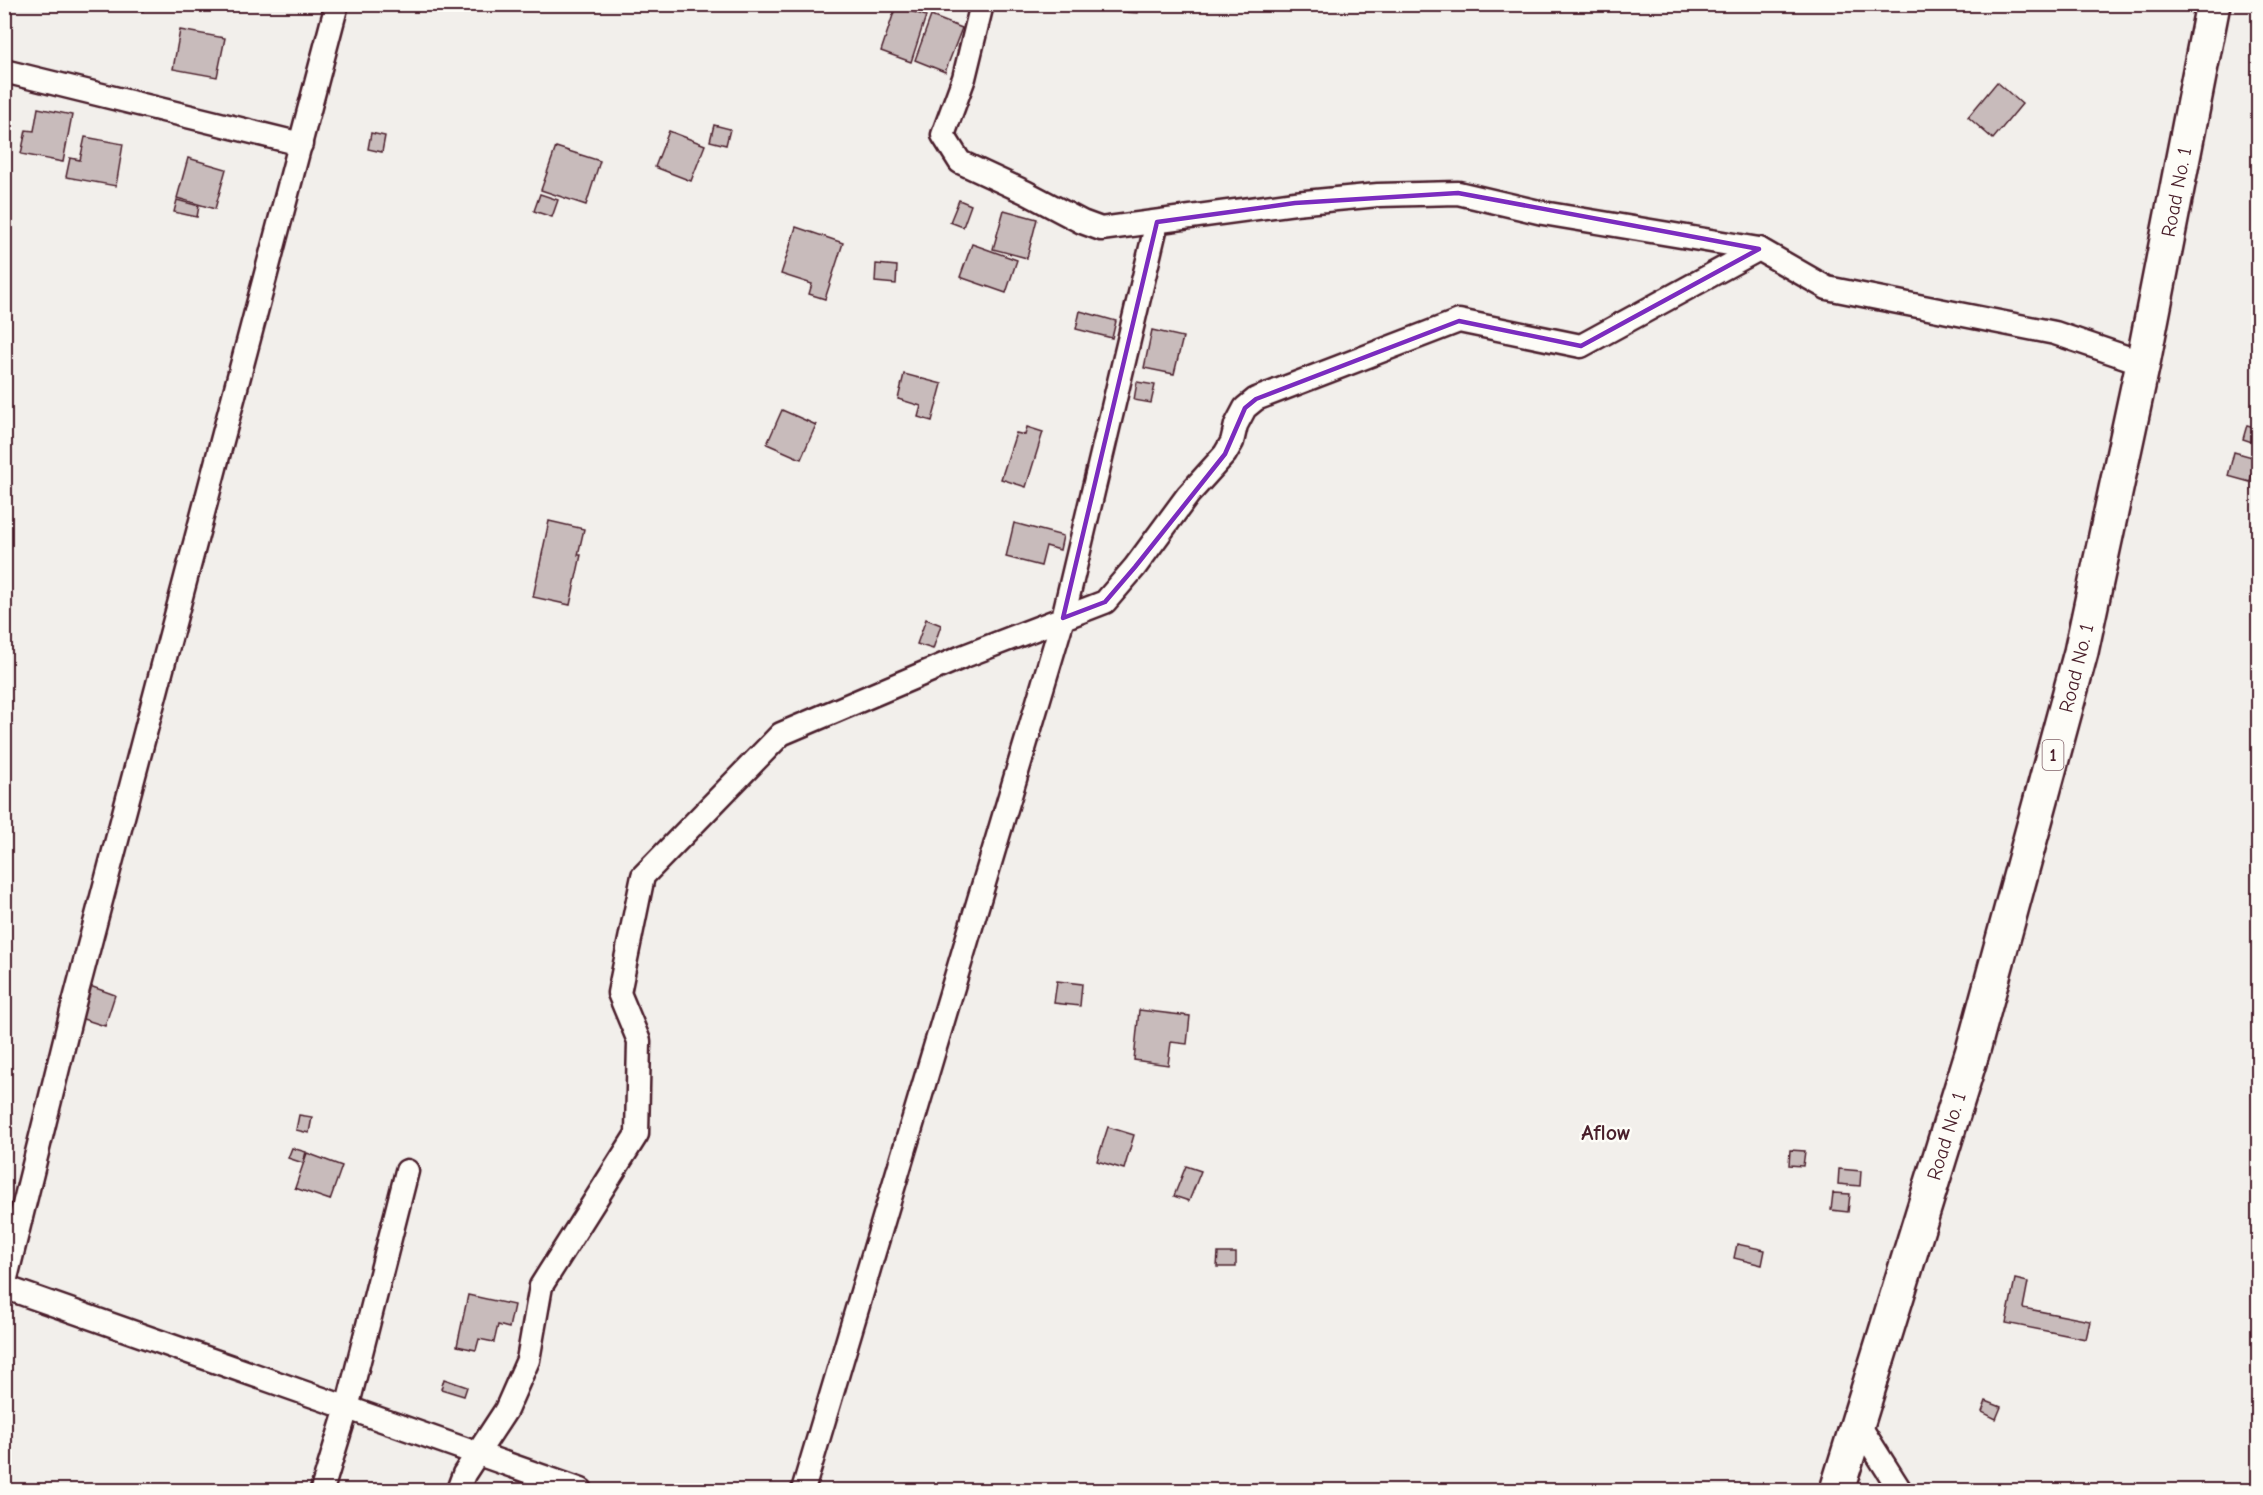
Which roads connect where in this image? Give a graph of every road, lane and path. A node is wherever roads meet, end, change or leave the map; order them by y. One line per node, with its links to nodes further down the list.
1 (338, 4): 5 (street)
2 (982, 4): 6 (street)
3 (2212, 4): 8 (highway, Road No. 1 / 1)
4 (4, 71): 5 (street)
5 (301, 144): 11 (street)
6 (1156, 222): 7 (street); 9 (street)
7 (1759, 249): 8 (street); 9 (street)
8 (2144, 363): 13 (highway, Road No. 1 / 1)
9 (1063, 618): 14 (street); 18 (street)
10 (406, 1171): 12 (street)
11 (4, 1286): 12 (street)
12 (347, 1408): 14 (street); 15 (street)
13 (1857, 1422): 19 (highway, Road No. 1 / 1); 20 (street)
14 (477, 1454): 16 (street); 17 (street)
15 (322, 1491)
16 (458, 1491)
17 (581, 1491)
18 (803, 1491)
19 (1837, 1491)
20 (1900, 1491)

